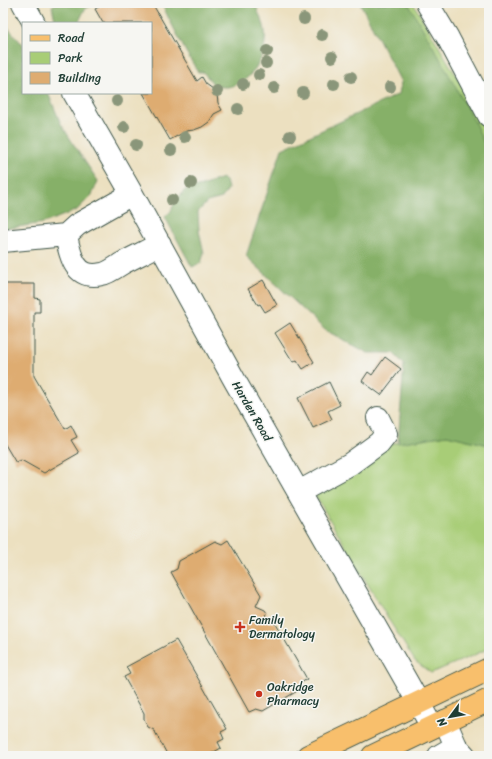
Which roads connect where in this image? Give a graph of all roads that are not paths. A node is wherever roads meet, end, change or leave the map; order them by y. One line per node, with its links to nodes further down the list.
1 (23, 3): 3 (street)
2 (428, 3): 6 (street)
3 (33, 22)
4 (489, 82): 6 (street)
5 (75, 94): 7 (street, Harden Road)
6 (486, 111)
7 (132, 194): 8 (street); 10 (street, Harden Road)
8 (66, 235): 9 (street); 10 (street)
9 (3, 241)
10 (160, 244): 12 (street, Harden Road)
11 (378, 418): 12 (street)
12 (299, 492): 15 (street, Harden Road)
13 (489, 669): 15 (main road)
14 (489, 700): 16 (main road)
15 (419, 703): 16 (street, Harden Road); 18 (main road)
16 (438, 724): 17 (street, Harden Road); 19 (main road)
17 (458, 754): 20 (street)
18 (308, 756)
19 (373, 756)
20 (476, 756)

